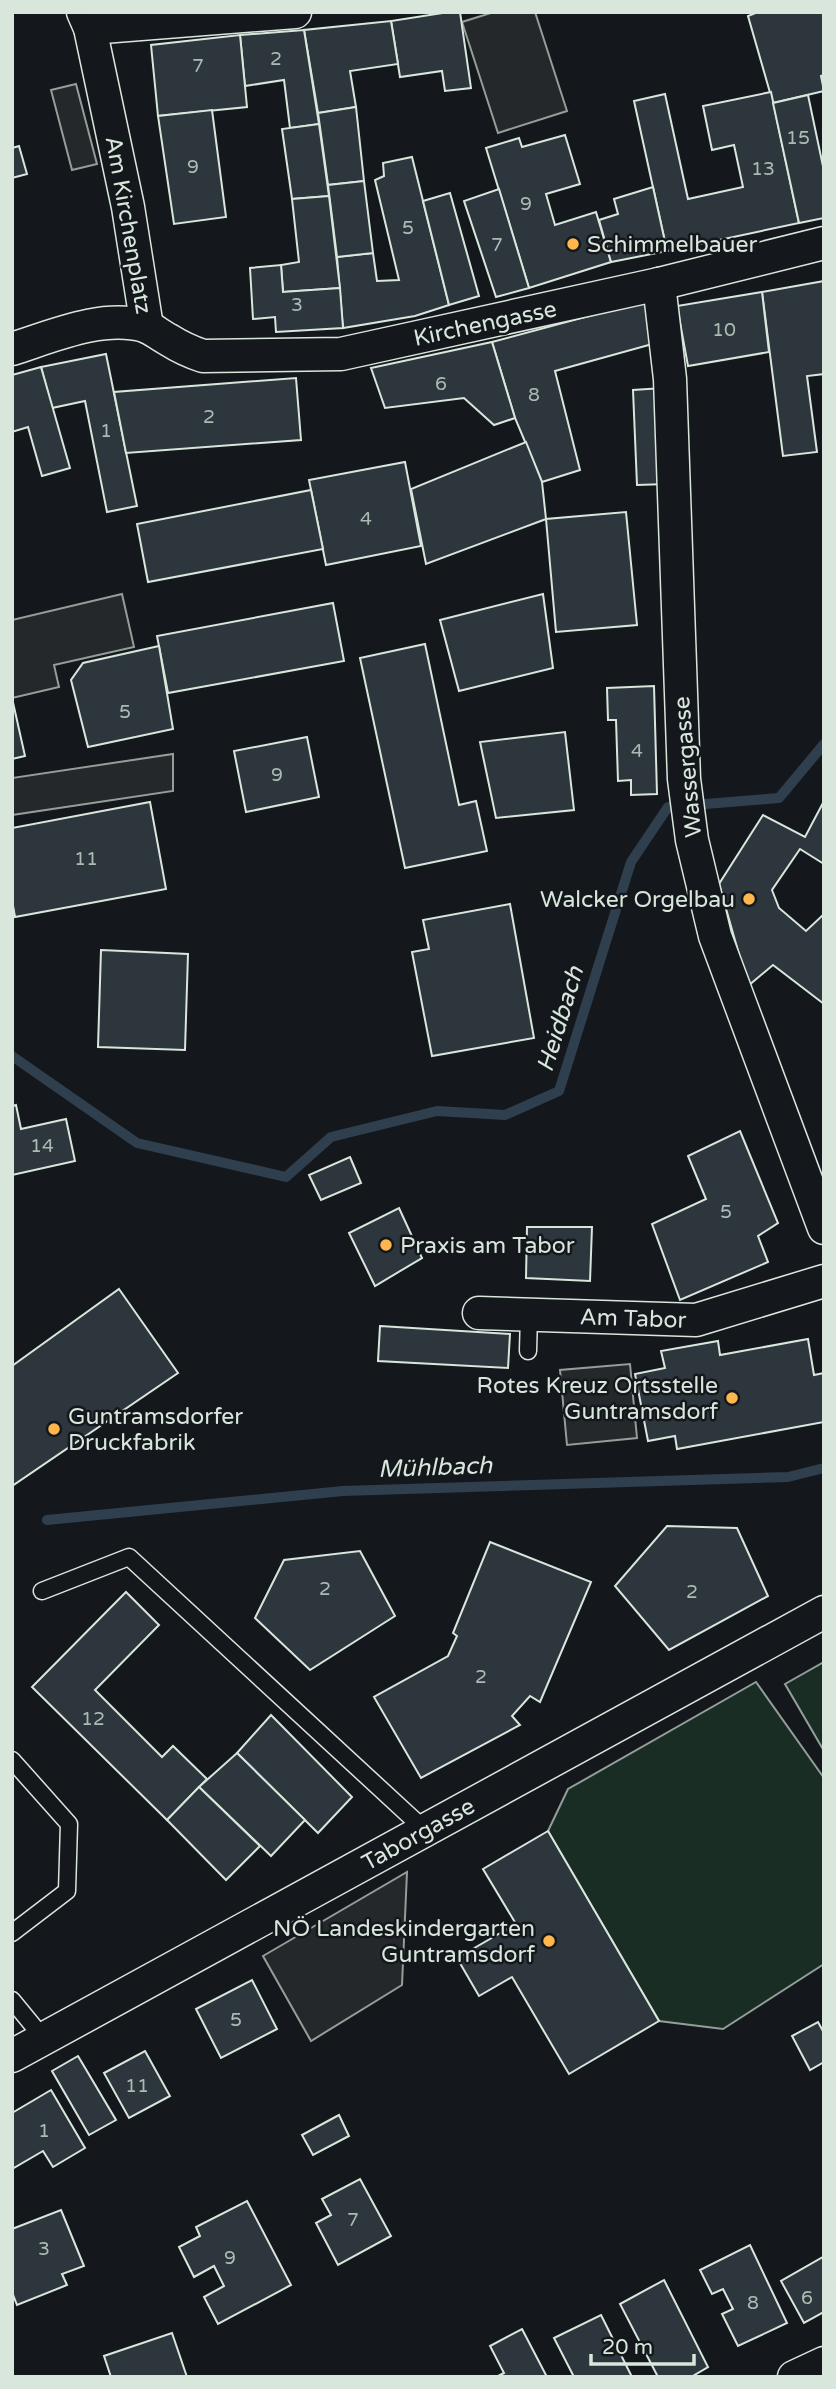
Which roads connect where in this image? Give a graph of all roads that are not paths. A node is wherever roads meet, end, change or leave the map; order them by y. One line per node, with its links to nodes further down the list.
1 (295, 12): 2 (street)
2 (86, 20): 5 (street, Am Kirchenplatz)
3 (824, 243): 4 (street, Kirchengasse)
4 (659, 284): 5 (street, Kirchengasse); 7 (street, Wassergasse)
5 (147, 327): 6 (street, Am Kirchenplatz)
6 (12, 349)
7 (824, 1228)
8 (824, 1280): 10 (street, Am Tabor)
9 (479, 1313): 10 (street, Am Tabor)
10 (529, 1315): 11 (lane)
11 (528, 1351)
12 (43, 1591): 15 (lane)
13 (824, 1612): 15 (street, Taborgasse)
14 (12, 1760): 16 (lane)
15 (425, 1830): 18 (street, Taborgasse)
16 (12, 1933)
17 (12, 2000): 18 (lane)
18 (44, 2039): 19 (street, Taborgasse)
19 (12, 2056)
20 (824, 2363): 21 (street)
21 (794, 2377)

